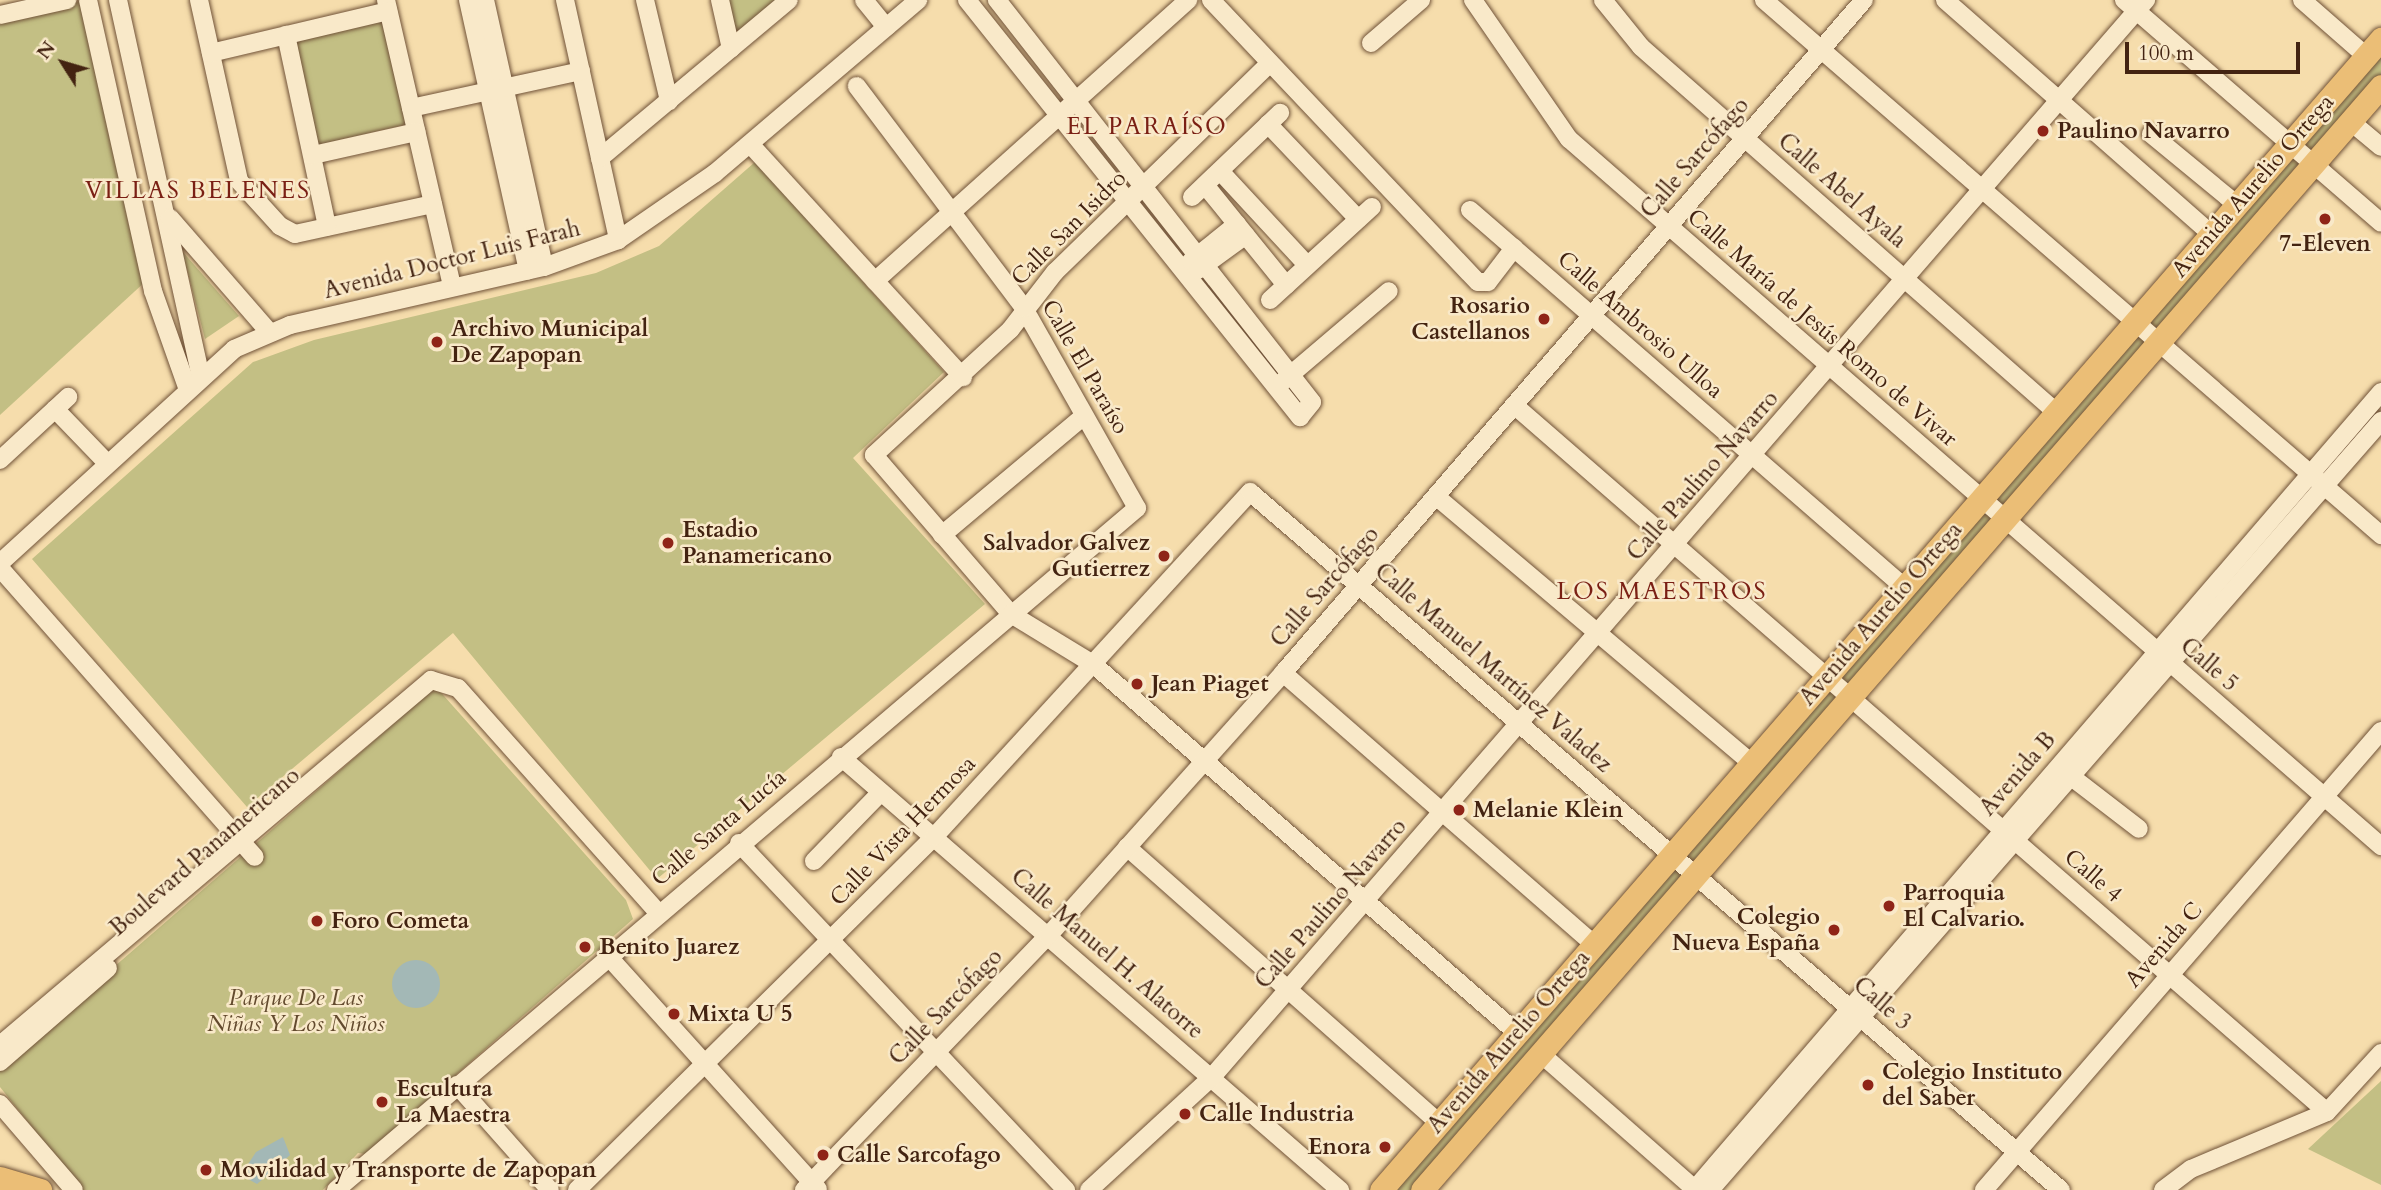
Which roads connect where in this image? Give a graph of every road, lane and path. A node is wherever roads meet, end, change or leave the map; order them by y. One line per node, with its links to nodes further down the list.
1 (67, 0): 26 (street)
2 (88, 0): 91 (street)
3 (118, 0): 63 (street)
4 (199, 0): 33 (street)
5 (468, 0): 37 (street)
6 (485, 0): 37 (street)
7 (565, 0): 35 (street)
8 (645, 0): 41 (street)
9 (720, 0): 31 (street)
10 (789, 0): 31 (street)
11 (864, 0): 27 (street)
12 (918, 0): 27 (street, Avenida Doctor Luis Farah)
13 (967, 0): 43 (street)
14 (997, 0): 39 (street)
15 (1188, 0): 39 (street)
16 (1211, 0): 34 (street)
17 (1420, 0): 29 (street)
18 (1473, 0): 66 (street, Calle María de Jesús Romo de Vivar)
19 (1603, 0): 47 (street, Calle Abel Ayala)
20 (1763, 0): 32 (street)
21 (1864, 0): 32 (street, Calle Sarcófago)
22 (1945, 0): 40 (street)
23 (2302, 0): 30 (street)
24 (2136, 4): 40 (street, Calle Paulino Navarro); 49 (street)
25 (387, 6): 28 (street); 42 (street)
26 (0, 15)
27 (886, 27): 48 (street, Avenida Doctor Luis Farah)
28 (286, 35): 33 (street); 51 (street)
29 (1371, 43)
30 (2374, 47): 49 (main road, Avenida Aurelio Ortega)
31 (731, 49): 41 (street)
32 (1822, 49): 47 (street, Calle Sarcófago); 56 (street)
33 (211, 53): 67 (street)
34 (1270, 63): 55 (street, Calle San Isidro); 71 (street)
35 (581, 71): 37 (street); 52 (street)
36 (857, 86): 62 (street, Calle El Paraíso)
37 (496, 90): 42 (street); 74 (street)
38 (2378, 95): 44 (main road, Avenida Aurelio Ortega)
39 (1078, 100): 43 (street); 55 (street)
40 (2060, 100): 56 (street, Calle Paulino Navarro); 69 (street)
41 (669, 101): 52 (street)
42 (411, 108): 45 (street)
43 (1059, 117): 57 (street); 62 (street)
44 (2350, 121): 50 (street); 53 (main road, Avenida Aurelio Ortega)
45 (416, 132): 51 (street); 58 (street)
46 (2151, 134): 59 (street)
47 (1744, 138): 66 (street, Calle Sarcófago); 76 (street, Calle Abel Ayala)
48 (750, 144): 70 (street, Avenida Doctor Luis Farah); 77 (street)
49 (2290, 144): 53 (street); 59 (main road, Avenida Aurelio Ortega)
50 (2381, 147)
51 (313, 155): 67 (street)
52 (600, 158): 70 (street)
53 (2313, 164): 65 (street); 86 (main road, Avenida Aurelio Ortega)
54 (1220, 171): 64 (street); 68 (street); 73 (street)
55 (1146, 185): 57 (street, Calle San Isidro); 72 (street)
56 (1983, 188): 76 (street, Calle Paulino Navarro); 84 (street)
57 (1128, 202): 75 (street); 82 (street, Calle San Isidro)
58 (433, 204): 67 (street); 79 (street)
59 (2236, 205): 69 (main road, Avenida Aurelio Ortega)
60 (1372, 207): 64 (street)
61 (1470, 210): 71 (street, Calle Ambrosio Ulloa)
62 (952, 211): 77 (street); 82 (street, Calle El Paraíso)
63 (169, 216): 85 (street); 88 (street)
64 (1358, 219): 73 (street)
65 (2381, 223)
66 (1669, 226): 83 (street, Calle Sarcófago); 87 (street, Calle María de Jesús Romo de Vivar)
67 (327, 227)
68 (1242, 230): 72 (street); 78 (street)
69 (2211, 234): 84 (main road, Avenida Aurelio Ortega)
70 (618, 240): 74 (street, Avenida Doctor Luis Farah)
71 (1514, 248): 83 (street, Calle Ambrosio Ulloa)
72 (1202, 259): 75 (street); 89 (street)
73 (1307, 265): 78 (street)
74 (536, 268): 79 (street, Avenida Doctor Luis Farah)
75 (1184, 274): 92 (street)
76 (1905, 279): 87 (street, Calle Paulino Navarro); 95 (street, Calle Abel Ayala)
77 (876, 281): 90 (street)
78 (1286, 285): 81 (street)
79 (452, 287): 85 (street, Avenida Doctor Luis Farah)
80 (1389, 291): 89 (street)
81 (1270, 300)
82 (1024, 308): 90 (street, Calle San Isidro); 96 (street, Calle El Paraíso)
83 (1592, 315): 94 (street, Calle Sarcófago); 98 (street, Calle Ambrosio Ulloa)
84 (2136, 321): 86 (street); 95 (main road, Avenida Aurelio Ortega)
85 (269, 332): 88 (street, Avenida Doctor Luis Farah)
86 (2159, 342): 101 (street); 106 (main road, Avenida Aurelio Ortega)
87 (1829, 366): 98 (street, Calle Paulino Navarro); 104 (street, Calle María de Jesús Romo de Vivar)
88 (200, 374): 91 (street, Avenida Doctor Luis Farah)
89 (1290, 375): 92 (street); 92 (street)
90 (963, 377): 108 (street, Calle San Isidro)
91 (187, 387): 100 (street, Avenida Doctor Luis Farah)
92 (1274, 389)
93 (2381, 392): 101 (street, Avenida B)
94 (1514, 405): 103 (street, Calle Sarcófago); 109 (street, Calle 4)
95 (2056, 412): 104 (main road, Avenida Aurelio Ortega)
96 (1084, 416): 105 (street, Calle El Paraíso); 108 (street)
97 (2381, 421): 101 (street, Avenida B)
98 (1753, 455): 109 (street, Calle Paulino Navarro); 112 (street, Calle Ambrosio Ulloa)
99 (0, 460): 100 (street)
100 (107, 463): 110 (street, Avenida Doctor Luis Farah)
101 (2317, 480): 107 (street); 115 (street, Avenida B)
102 (1250, 492): 111 (street, Calle Manuel Martínez Valadez); 116 (street, Calle Vista Hermosa)
103 (1438, 498): 111 (street, Calle Sarcófago); 114 (street)
104 (1980, 500): 106 (street, Calle María de Jesús Romo de Vivar); 112 (main road, Avenida Aurelio Ortega)
105 (1137, 508): 113 (street, Calle Santa Lucía)
106 (2006, 519): 115 (street, Calle 5); 119 (main road, Avenida Aurelio Ortega)
107 (2381, 534)
108 (942, 535): 113 (street)
109 (1675, 545): 114 (street, Calle Paulino Navarro); 118 (street, Calle 4)
110 (0, 566): 136 (street)
111 (1359, 585): 117 (street, Calle Sarcófago); 120 (street, Calle Manuel Martínez Valadez)
112 (1905, 587): 118 (main road, Avenida Aurelio Ortega)
113 (1011, 614): 116 (street); 123 (street, Calle Santa Lucía)
114 (1598, 634): 120 (street, Calle Paulino Navarro); 125 (street)
115 (2163, 657): 121 (street, Avenida B); 128 (street, Calle 5)
116 (1093, 664): 124 (street); 132 (street, Calle Vista Hermosa)
117 (1283, 673): 124 (street, Calle Sarcófago); 129 (street)
118 (1826, 678): 119 (street, Calle 4); 125 (main road, Avenida Aurelio Ortega)
119 (1850, 698): 131 (street, Calle 4); 139 (main road, Avenida Aurelio Ortega)
120 (1521, 723): 129 (street, Calle Paulino Navarro); 137 (street, Calle Manuel Martínez Valadez)
121 (2102, 726): 126 (street, Avenida B); 131 (street, Avenida B)
122 (2381, 731): 128 (street, Avenida C)
123 (841, 757): 127 (street, Calle Manuel H. Alatorre); 133 (street, Calle Santa Lucía)
124 (1204, 761): 135 (street, Calle Sarcófago); 140 (street)
125 (1752, 763): 137 (main road, Avenida Aurelio Ortega)
126 (2069, 775): 130 (street); 131 (street, Avenida B)
127 (881, 792): 132 (street, Calle Manuel H. Alatorre); 138 (street)
128 (2324, 797): 134 (street, Calle 5); 146 (street, Avenida C)
129 (1443, 812): 140 (street, Calle Paulino Navarro); 144 (street)
130 (2139, 829)
131 (2007, 834): 146 (street, Calle 4); 148 (street, Avenida B)
132 (934, 838): 142 (street, Calle Manuel H. Alatorre); 143 (street, Calle Vista Hermosa)
133 (739, 843): 141 (street, Calle Santa Lucía); 143 (street)
134 (2381, 846)
135 (1127, 847): 142 (street, Calle Sarcófago); 147 (street)
136 (247, 848): 141 (street, Boulevard Panamericano); 150 (street, Boulevard Panamericano); 154 (street, Boulevard Panamericano)
137 (1672, 855): 139 (street, Calle 3); 144 (main road, Avenida Aurelio Ortega)
138 (814, 861)
139 (1696, 875): 148 (street, Calle 3); 153 (main road, Avenida Aurelio Ortega)
140 (1366, 901): 147 (street, Calle Paulino Navarro); 149 (street)
141 (657, 911): 145 (street, Calle Santa Lucía)
142 (1048, 936): 151 (street, Calle Sarcófago); 156 (street, Calle Manuel H. Alatorre)
143 (834, 937): 151 (street); 155 (street, Calle Vista Hermosa)
144 (1594, 944): 149 (main road, Avenida Aurelio Ortega)
145 (607, 955): 155 (street); 157 (street, Calle Santa Lucía)
146 (2169, 975): 159 (street, Calle 4); 161 (street, Avenida C)
147 (1289, 989): 156 (street, Calle Paulino Navarro); 160 (street)
148 (1858, 1016): 161 (street, Calle 3); 176 (street, Avenida B)
149 (1517, 1033): 160 (main road, Avenida Aurelio Ortega)
150 (0, 1045)
151 (939, 1051): 164 (street, Calle Sarcófago); 171 (street)
152 (2381, 1053): 159 (street)
153 (1541, 1054): 175 (main road, Avenida Aurelio Ortega); 176 (street)
154 (0, 1062)
155 (705, 1064): 164 (street); 170 (street, Calle Vista Hermosa)
156 (1212, 1077): 172 (street); 173 (street, Calle Manuel H. Alatorre)
157 (457, 1085): 168 (street, Calle Santa Lucía); 169 (street)
158 (0, 1104): 162 (street)
159 (2328, 1112): 165 (street)
160 (1439, 1123): 174 (main road, Avenida Aurelio Ortega)
161 (2017, 1152): 177 (street, Avenida C); 178 (street, Calle 3)
162 (56, 1170): 166 (street); 167 (street)
163 (0, 1178): 166 (main road)
164 (812, 1187)
165 (2172, 1187)
166 (40, 1190)
167 (74, 1190)
168 (336, 1190)
169 (550, 1190)
170 (577, 1190)
171 (1066, 1190)
172 (1090, 1190)
173 (1340, 1190)
174 (1381, 1190)
175 (1422, 1190)
176 (1698, 1190)
177 (1984, 1190)
178 (2061, 1190)

